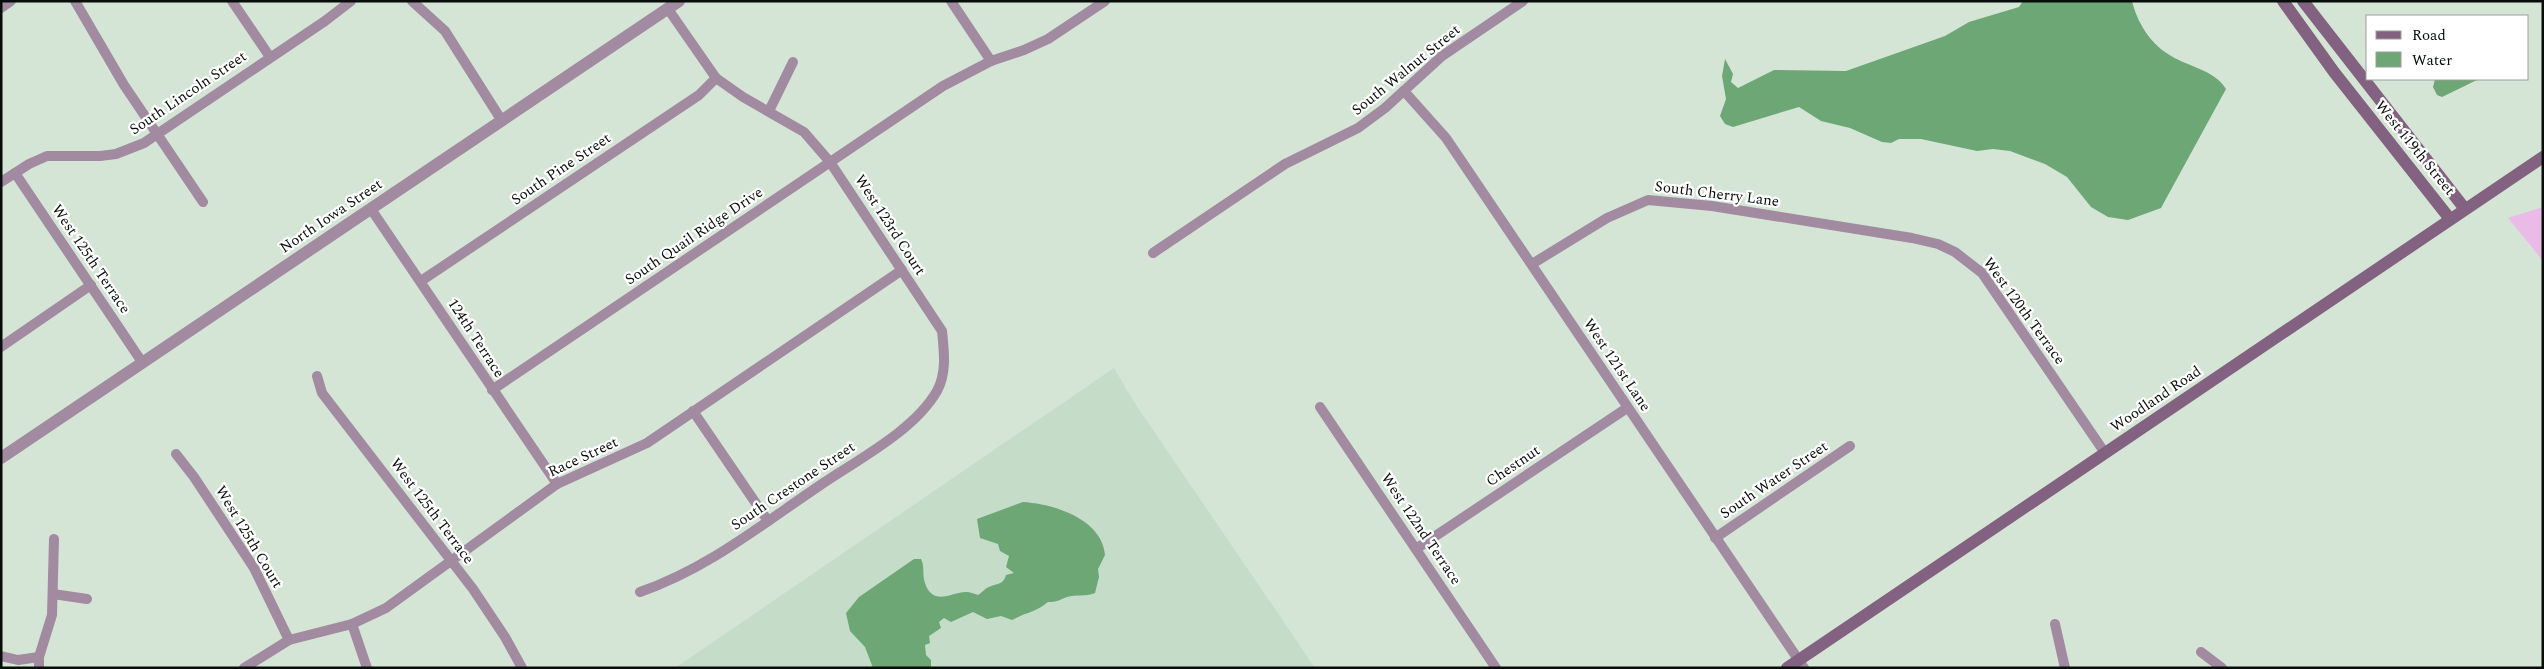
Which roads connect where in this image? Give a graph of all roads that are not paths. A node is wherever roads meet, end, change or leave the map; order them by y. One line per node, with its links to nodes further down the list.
1 (12, 1): 12 (street)
2 (75, 1): 21 (street)
3 (232, 1): 14 (street)
4 (351, 1): 14 (street, South Lincoln Street)
5 (412, 1): 20 (street)
6 (679, 1): 13 (street, North Iowa Street)
7 (951, 1): 16 (street)
8 (1104, 1): 16 (street, South Quail Ridge Drive)
9 (1523, 1): 18 (street, South Walnut Street)
10 (2283, 1): 29 (main road, West 119th Street)
11 (2303, 1): 28 (main road, West 119th Street)
12 (1, 8)
13 (668, 9): 17 (street, West 123rd Court); 20 (street, North Iowa Street)
14 (270, 57): 21 (street, South Lincoln Street)
15 (793, 62): 19 (street)
16 (991, 62): 23 (street, South Quail Ridge Drive)
17 (716, 78): 19 (street, West 123rd Court); 34 (street, South Pine Street)
18 (1404, 91): 31 (street, South Walnut Street); 32 (street, West 121st Lane)
19 (769, 111): 23 (street, West 123rd Court)
20 (502, 121): 27 (street, North Iowa Street)
21 (156, 135): 24 (street, South Lincoln Street); 26 (street)
22 (2543, 157): 28 (main road, Woodland Road)
23 (830, 162): 33 (street, West 123rd Court); 40 (street, South Quail Ridge Drive)
24 (15, 172): 25 (street, South Lincoln Street); 35 (street, West 125th Terrace)
25 (1, 182)
26 (202, 202)
27 (371, 209): 34 (street, 124th Terrace); 37 (street, North Iowa Street)
28 (2465, 209): 29 (main road, Woodland Road)
29 (2450, 219): 45 (main road, Woodland Road)
30 (1884, 234): 32 (street, South Cherry Lane); 45 (street, West 120th Terrace)
31 (1153, 253)
32 (1532, 264): 42 (street, West 121st Lane)
33 (902, 270): 39 (street, West 123rd Court); 43 (street, Race Street)
34 (421, 281): 40 (street, 124th Terrace)
35 (91, 285): 36 (street); 37 (street, West 125th Terrace)
36 (1, 347)
37 (142, 362): 47 (street, North Iowa Street)
38 (317, 376): 53 (street, West 125th Terrace)
39 (942, 379): 49 (street, South Crestone Street)
40 (492, 390): 48 (street, 124th Terrace)
41 (1320, 407): 52 (street, West 122nd Terrace)
42 (1627, 408): 50 (street, West 121st Lane); 52 (street, Chestnut)
43 (693, 411): 48 (street, Race Street); 49 (street)
44 (1850, 446): 50 (street, South Water Street)
45 (2105, 453): 63 (main road, Woodland Road)
46 (176, 454): 59 (street, West 125th Court)
47 (1, 458)
48 (557, 484): 53 (street, Race Street)
49 (768, 521): 54 (street, South Crestone Street)
50 (1715, 538): 63 (street, West 121st Lane)
51 (54, 539): 55 (street)
52 (1416, 549): 68 (street, West 122nd Terrace)
53 (451, 561): 57 (street, Race Street); 67 (street, West 125th Terrace)
54 (640, 592)
55 (53, 594): 56 (street); 62 (street)
56 (87, 599)
57 (352, 624): 59 (street, Race Street); 66 (street)
58 (2055, 624): 70 (street)
59 (289, 640): 65 (street, Race Street)
60 (2201, 652): 71 (street)
61 (1, 656): 62 (street)
62 (39, 657): 64 (street)
63 (1801, 664): 69 (main road, Woodland Road)
64 (39, 668)
65 (244, 668)
66 (367, 668)
67 (522, 668)
68 (1496, 668)
69 (1787, 668)
70 (2065, 668)
71 (2222, 668)

